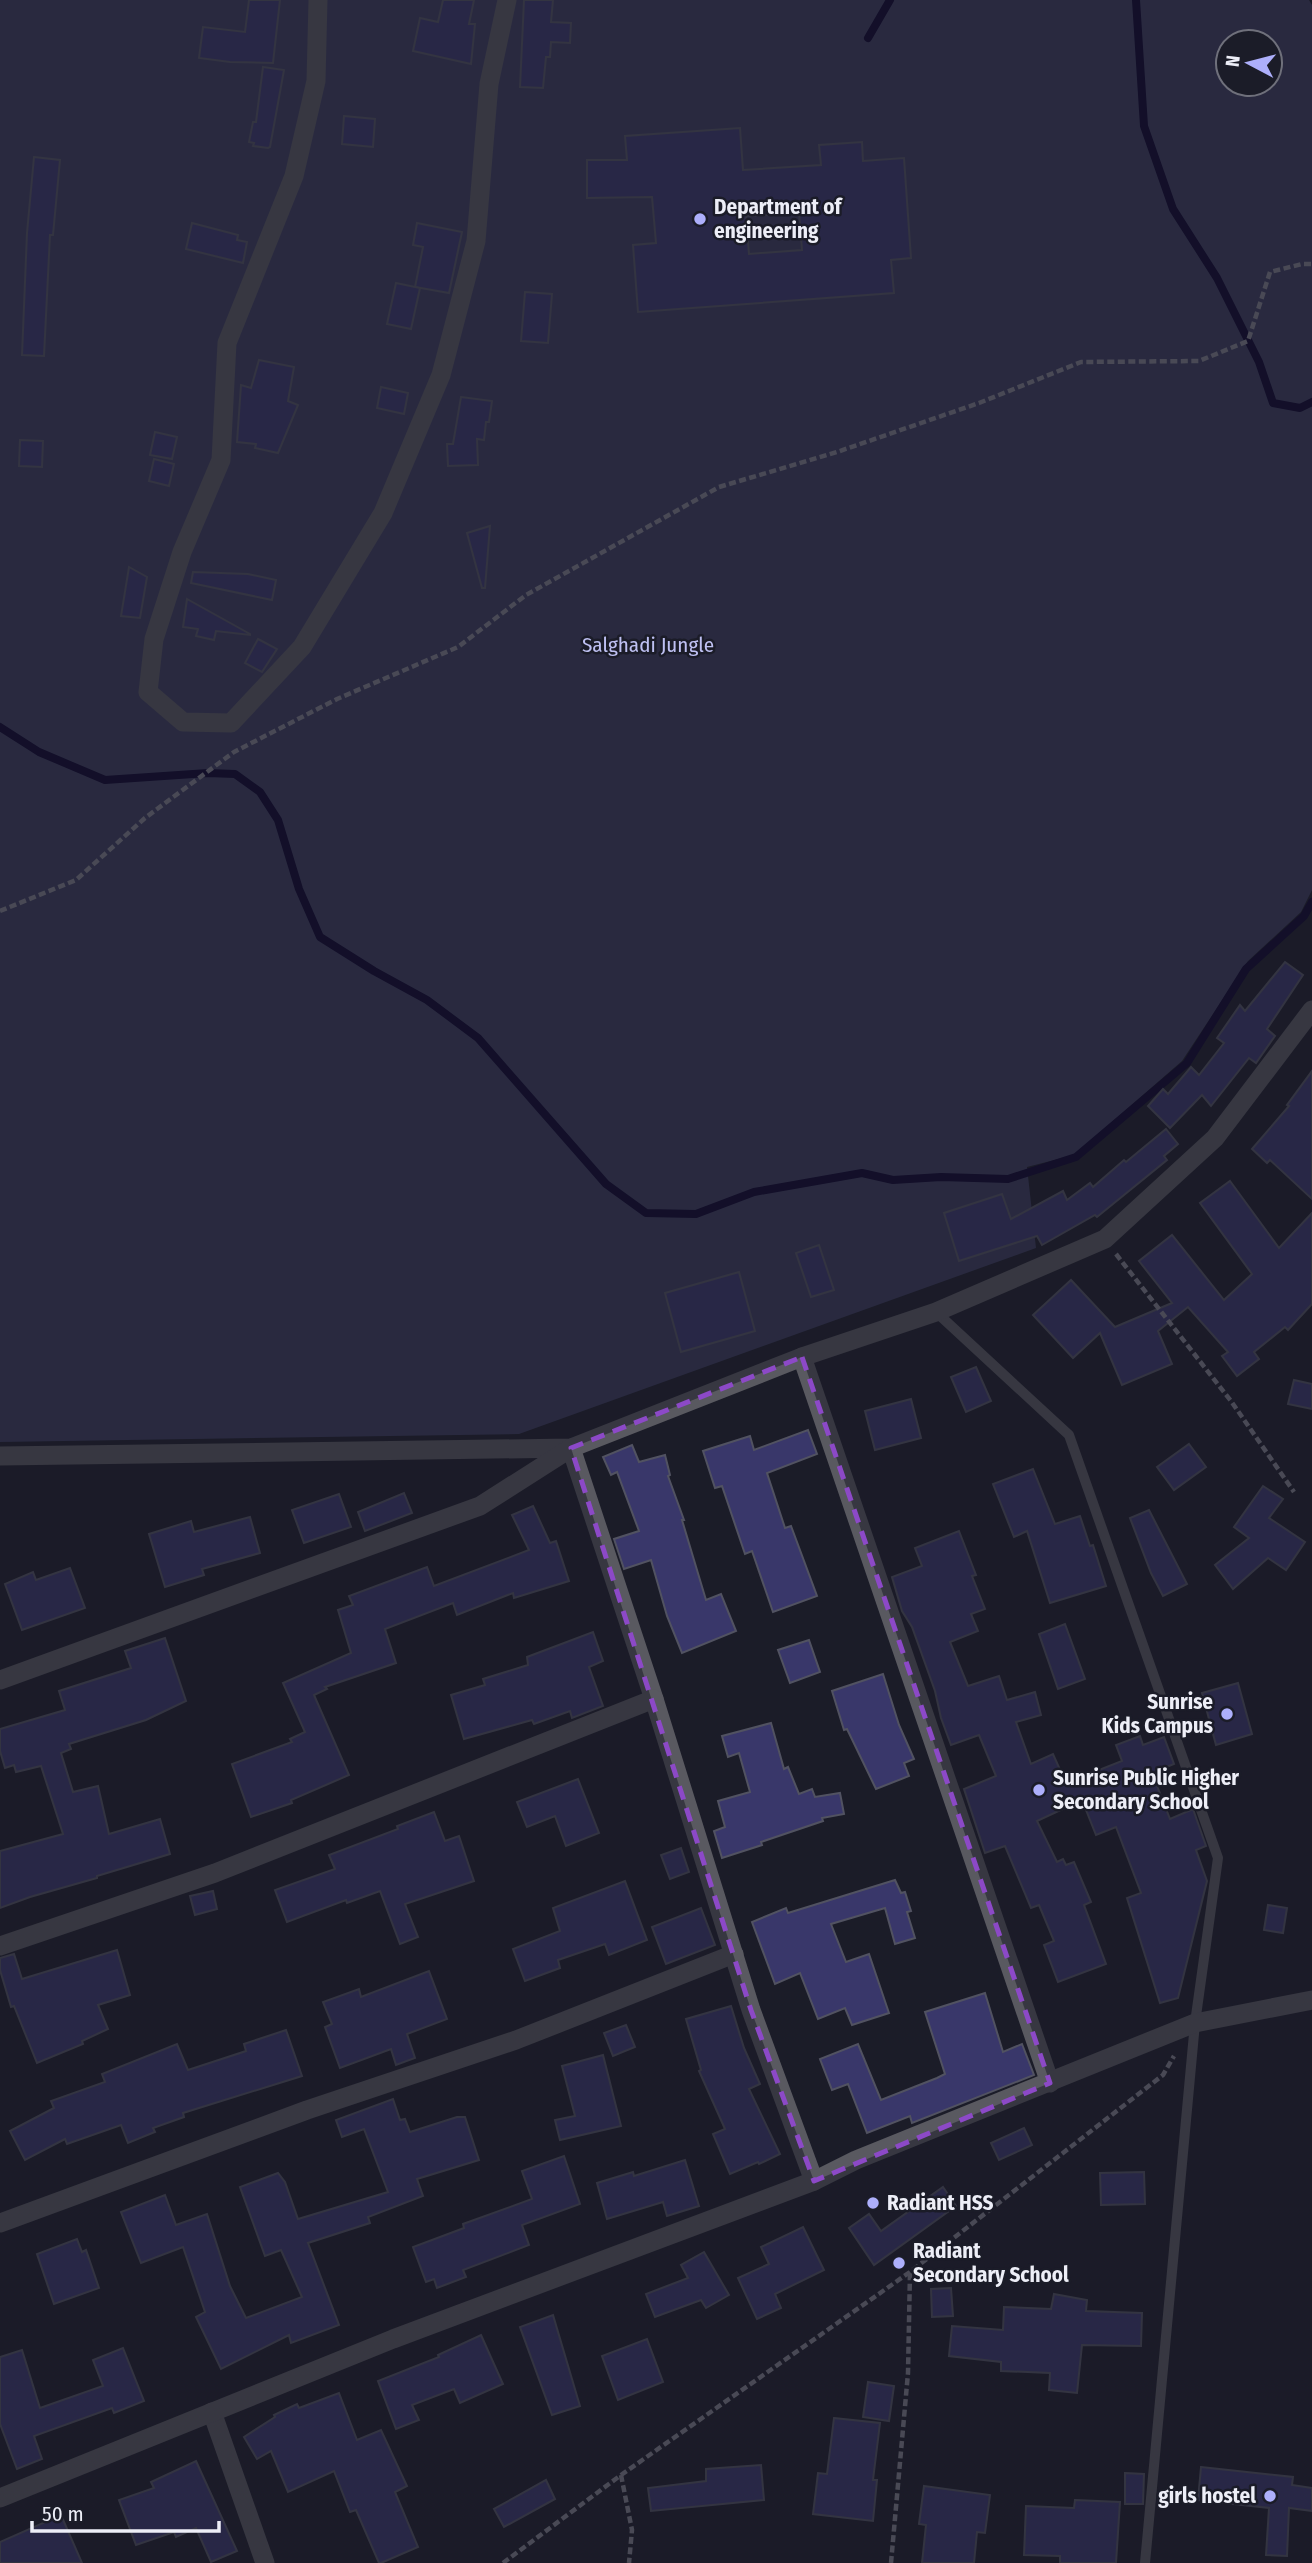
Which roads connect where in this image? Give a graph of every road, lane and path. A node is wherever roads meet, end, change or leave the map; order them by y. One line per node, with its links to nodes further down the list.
1 (318, 0): 2 (street)
2 (507, 0)
3 (1312, 264): 4 (path)
4 (0, 911)
5 (1312, 1010): 6 (street)
6 (1105, 1239): 7 (street); 11 (path)
7 (936, 1312): 8 (street); 17 (lane)
8 (802, 1357): 9 (street); 19 (street)
9 (570, 1448): 10 (street); 12 (street); 13 (street)
10 (0, 1456)
11 (1293, 1492)
12 (0, 1680)
13 (654, 1699): 14 (street); 15 (street)
14 (0, 1946)
15 (734, 1954): 20 (street); 21 (street)
16 (1312, 2000): 17 (street)
17 (1195, 2023): 19 (street); 30 (lane)
18 (1175, 2054): 22 (path)
19 (1050, 2083): 20 (street)
20 (814, 2181): 23 (street)
21 (0, 2223)
22 (910, 2272): 24 (path); 29 (path)
23 (212, 2412): 25 (street); 26 (street)
24 (621, 2475): 27 (path); 28 (path)
25 (0, 2498)
26 (265, 2563)
27 (503, 2563)
28 (629, 2563)
29 (891, 2563)
30 (1145, 2563)

